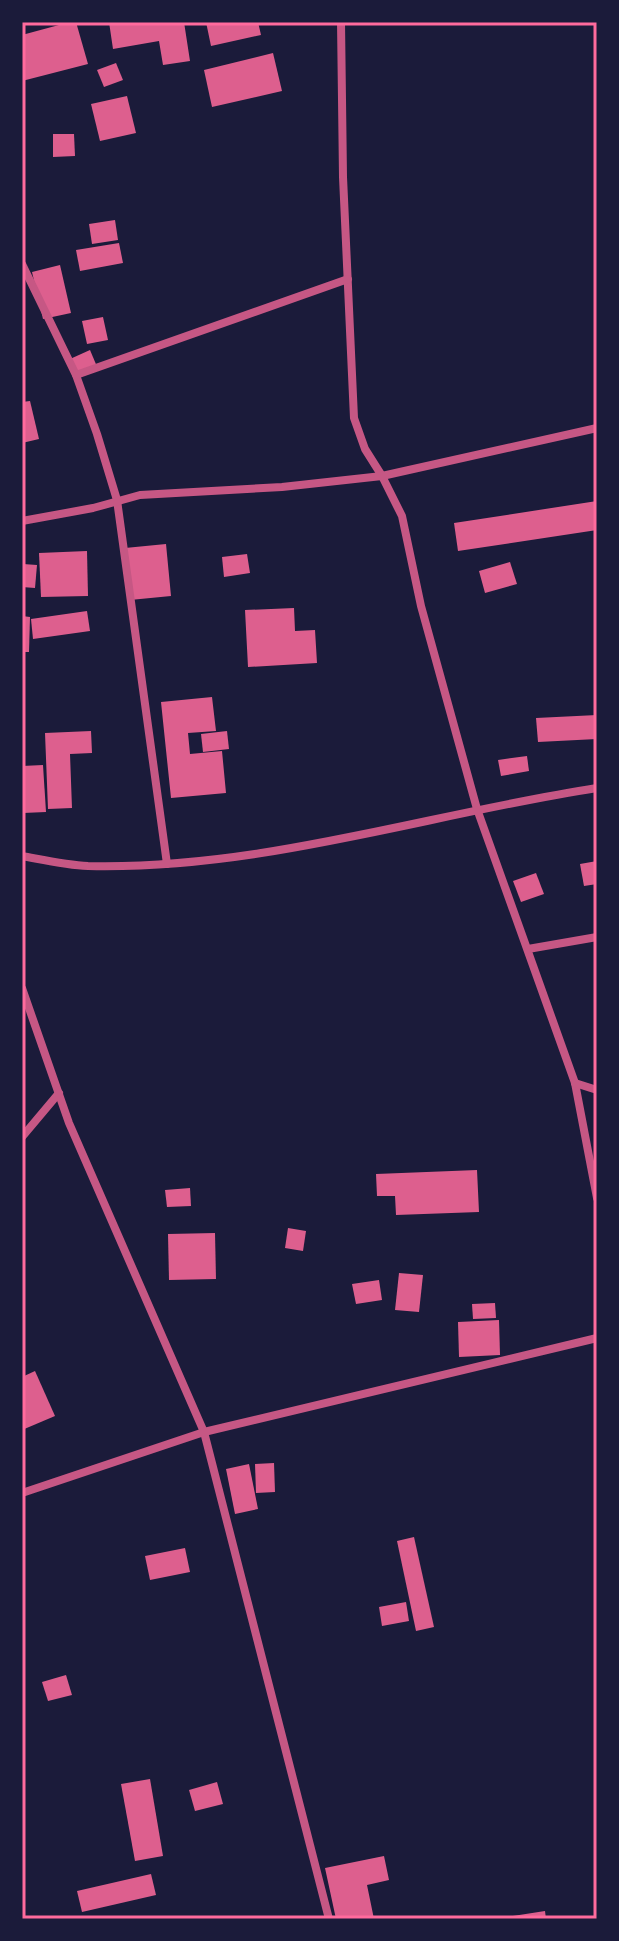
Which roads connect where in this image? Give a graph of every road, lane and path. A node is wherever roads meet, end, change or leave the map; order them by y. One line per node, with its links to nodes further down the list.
1 (341, 22): 3 (street)
2 (22, 264): 4 (street)
3 (348, 279): 4 (street); 6 (street)
4 (76, 375): 7 (street)
5 (597, 428): 6 (street)
6 (382, 476): 7 (street); 10 (street)
7 (117, 500): 8 (street); 12 (street)
8 (22, 521)
9 (597, 788): 10 (street)
10 (477, 809): 12 (street); 14 (street)
11 (22, 856): 12 (street)
12 (167, 864)
13 (597, 937): 14 (street)
14 (528, 949): 16 (street)
15 (22, 988): 18 (street)
16 (575, 1083): 17 (street); 20 (street)
17 (597, 1090)
18 (59, 1093): 19 (street); 22 (street)
19 (22, 1137)
20 (597, 1198)
21 (597, 1338): 22 (street)
22 (204, 1432): 23 (street); 24 (street)
23 (22, 1493)
24 (329, 1919)

